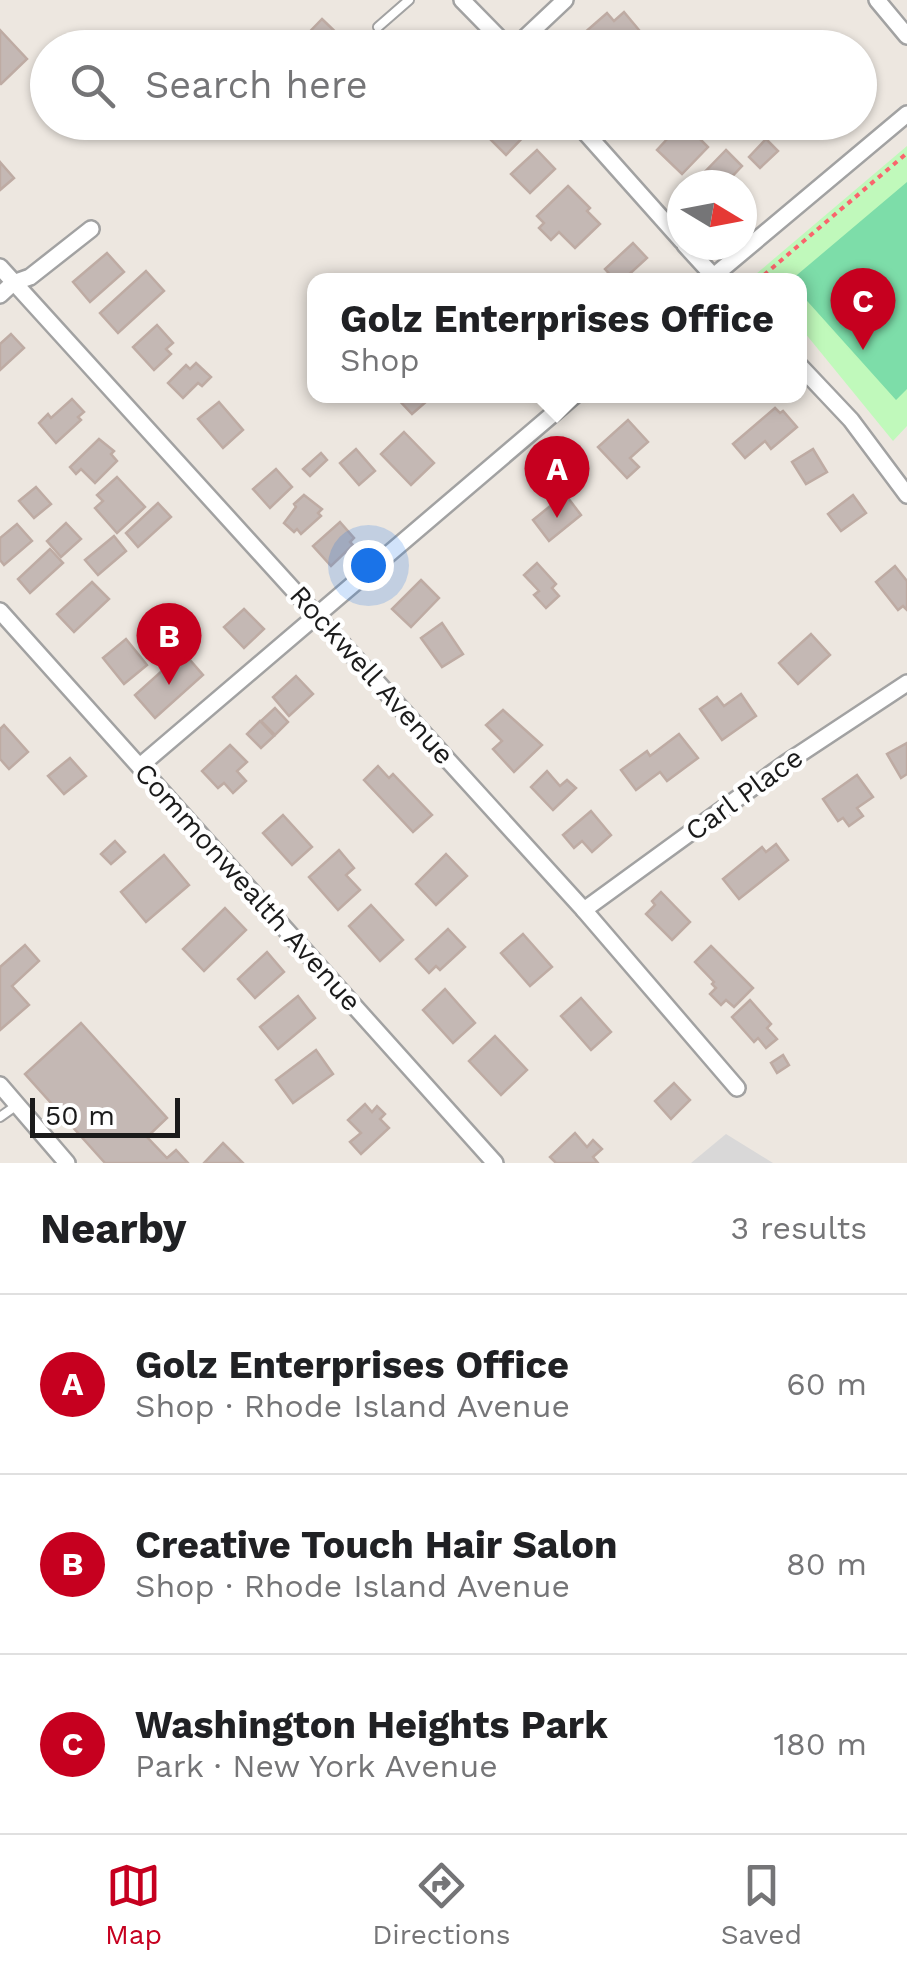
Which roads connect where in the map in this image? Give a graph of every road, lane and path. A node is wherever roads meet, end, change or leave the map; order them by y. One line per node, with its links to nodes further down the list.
1 (409, 0): 5 (lane)
2 (462, 0): 6 (street)
3 (565, 0): 7 (street)
4 (877, 0): 8 (street)
5 (378, 28)
6 (493, 30)
7 (531, 30)
8 (907, 36)
9 (907, 114): 12 (street)
10 (592, 140): 14 (street)
11 (876, 140): 17 (street)
12 (877, 140)
13 (907, 153): 18 (path)
14 (667, 224)
15 (91, 230): 19 (street)
16 (0, 267): 19 (street, Rockwell Avenue)
17 (720, 273)
18 (767, 273)
19 (14, 283): 20 (street); 25 (street, Rockwell Avenue)
20 (0, 295)
21 (807, 373): 23 (street)
22 (566, 403): 25 (street)
23 (907, 495)
24 (0, 611): 27 (street, Commonwealth Avenue)
25 (317, 614): 27 (street); 28 (street, Rockwell Avenue)
26 (907, 683): 28 (street, Carl Place)
27 (140, 766): 34 (street, Commonwealth Avenue)
28 (584, 910): 30 (street, Rockwell Avenue)
29 (0, 1084): 31 (street)
30 (738, 1088)
31 (17, 1104): 32 (lane); 33 (street)
32 (0, 1117)
33 (68, 1163)
34 (495, 1163)

